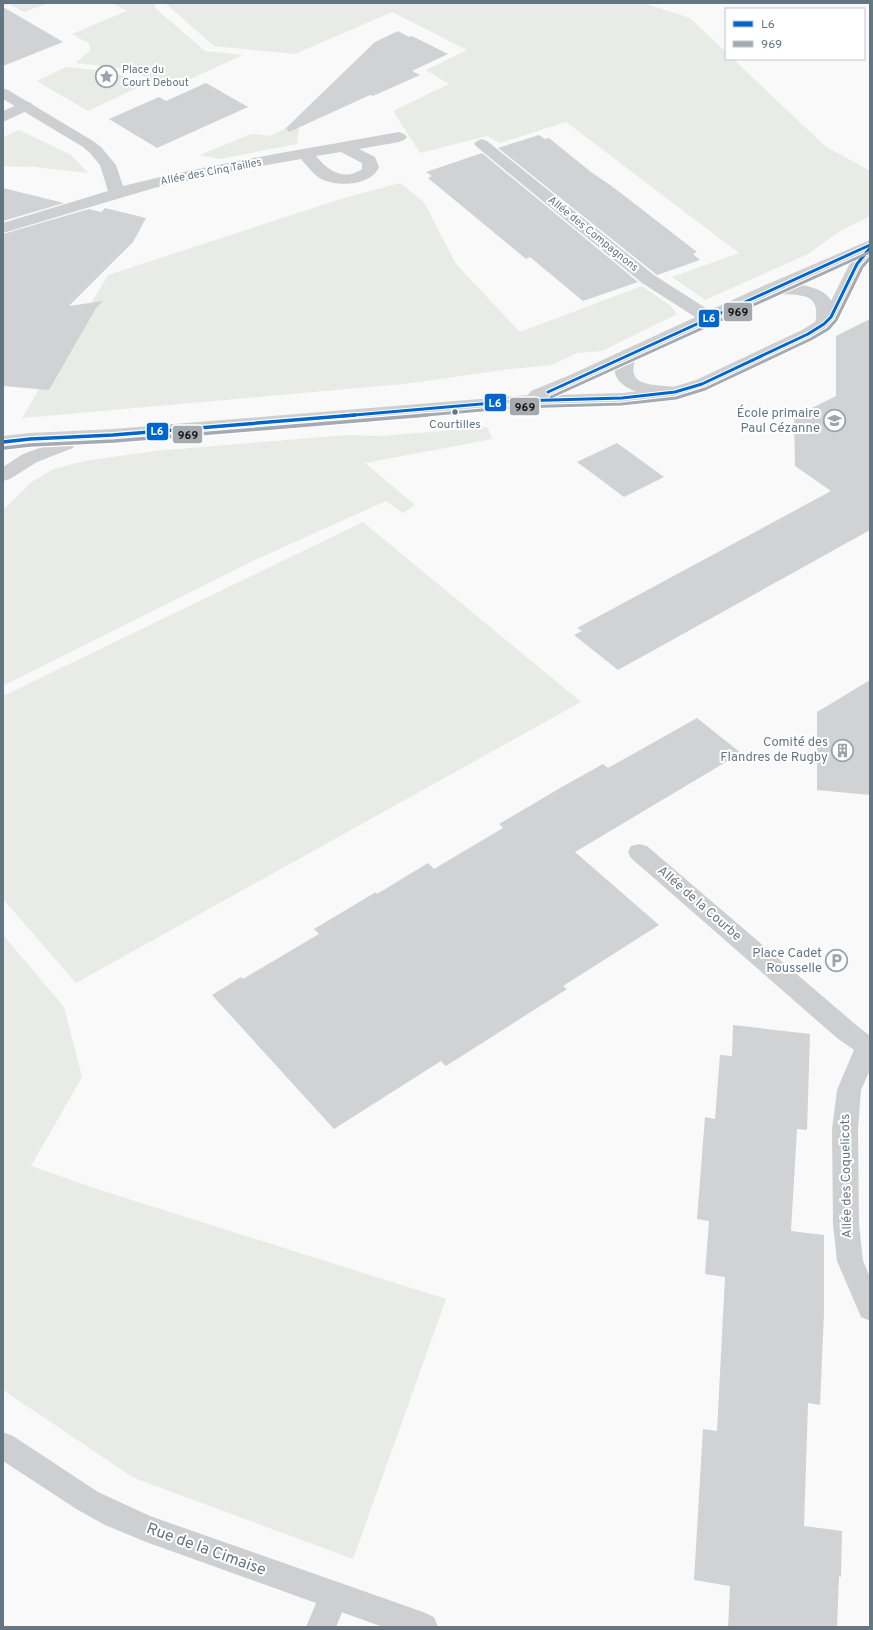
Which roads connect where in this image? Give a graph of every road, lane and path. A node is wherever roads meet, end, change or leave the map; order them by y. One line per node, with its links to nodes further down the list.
1 (3, 93): 2 (street)
2 (26, 106): 3 (street); 8 (street)
3 (3, 117)
4 (399, 137): 6 (street, Allée des Cinq Tailles)
5 (482, 144): 13 (street, Allée des Compagnons)
6 (343, 147): 7 (street, Allée des Cinq Tailles); 7 (street)
7 (306, 154): 8 (street, Allée des Cinq Tailles)
8 (116, 193): 9 (street, Allée des Cinq Tailles)
9 (3, 228)
10 (870, 245): 12 (street)
11 (870, 248): 14 (street)
12 (771, 289): 13 (street); 14 (street)
13 (709, 318): 15 (street)
14 (824, 324): 16 (street)
15 (629, 354): 16 (street); 17 (street)
16 (675, 392): 17 (street)
17 (517, 401): 18 (street)
18 (113, 435): 19 (street); 20 (street)
19 (3, 442)
20 (3, 475)
21 (639, 852): 22 (street, Allée de la Courbe)
22 (869, 1048): 23 (street, Allée des Coquelicots)
23 (860, 1263): 24 (street, Allée des Coquelicots)
24 (870, 1309)
25 (3, 1445): 26 (street, Rue de la Cimaise)
26 (334, 1595): 27 (street); 28 (street, Rue de la Cimaise)
27 (321, 1627)
28 (423, 1627)

